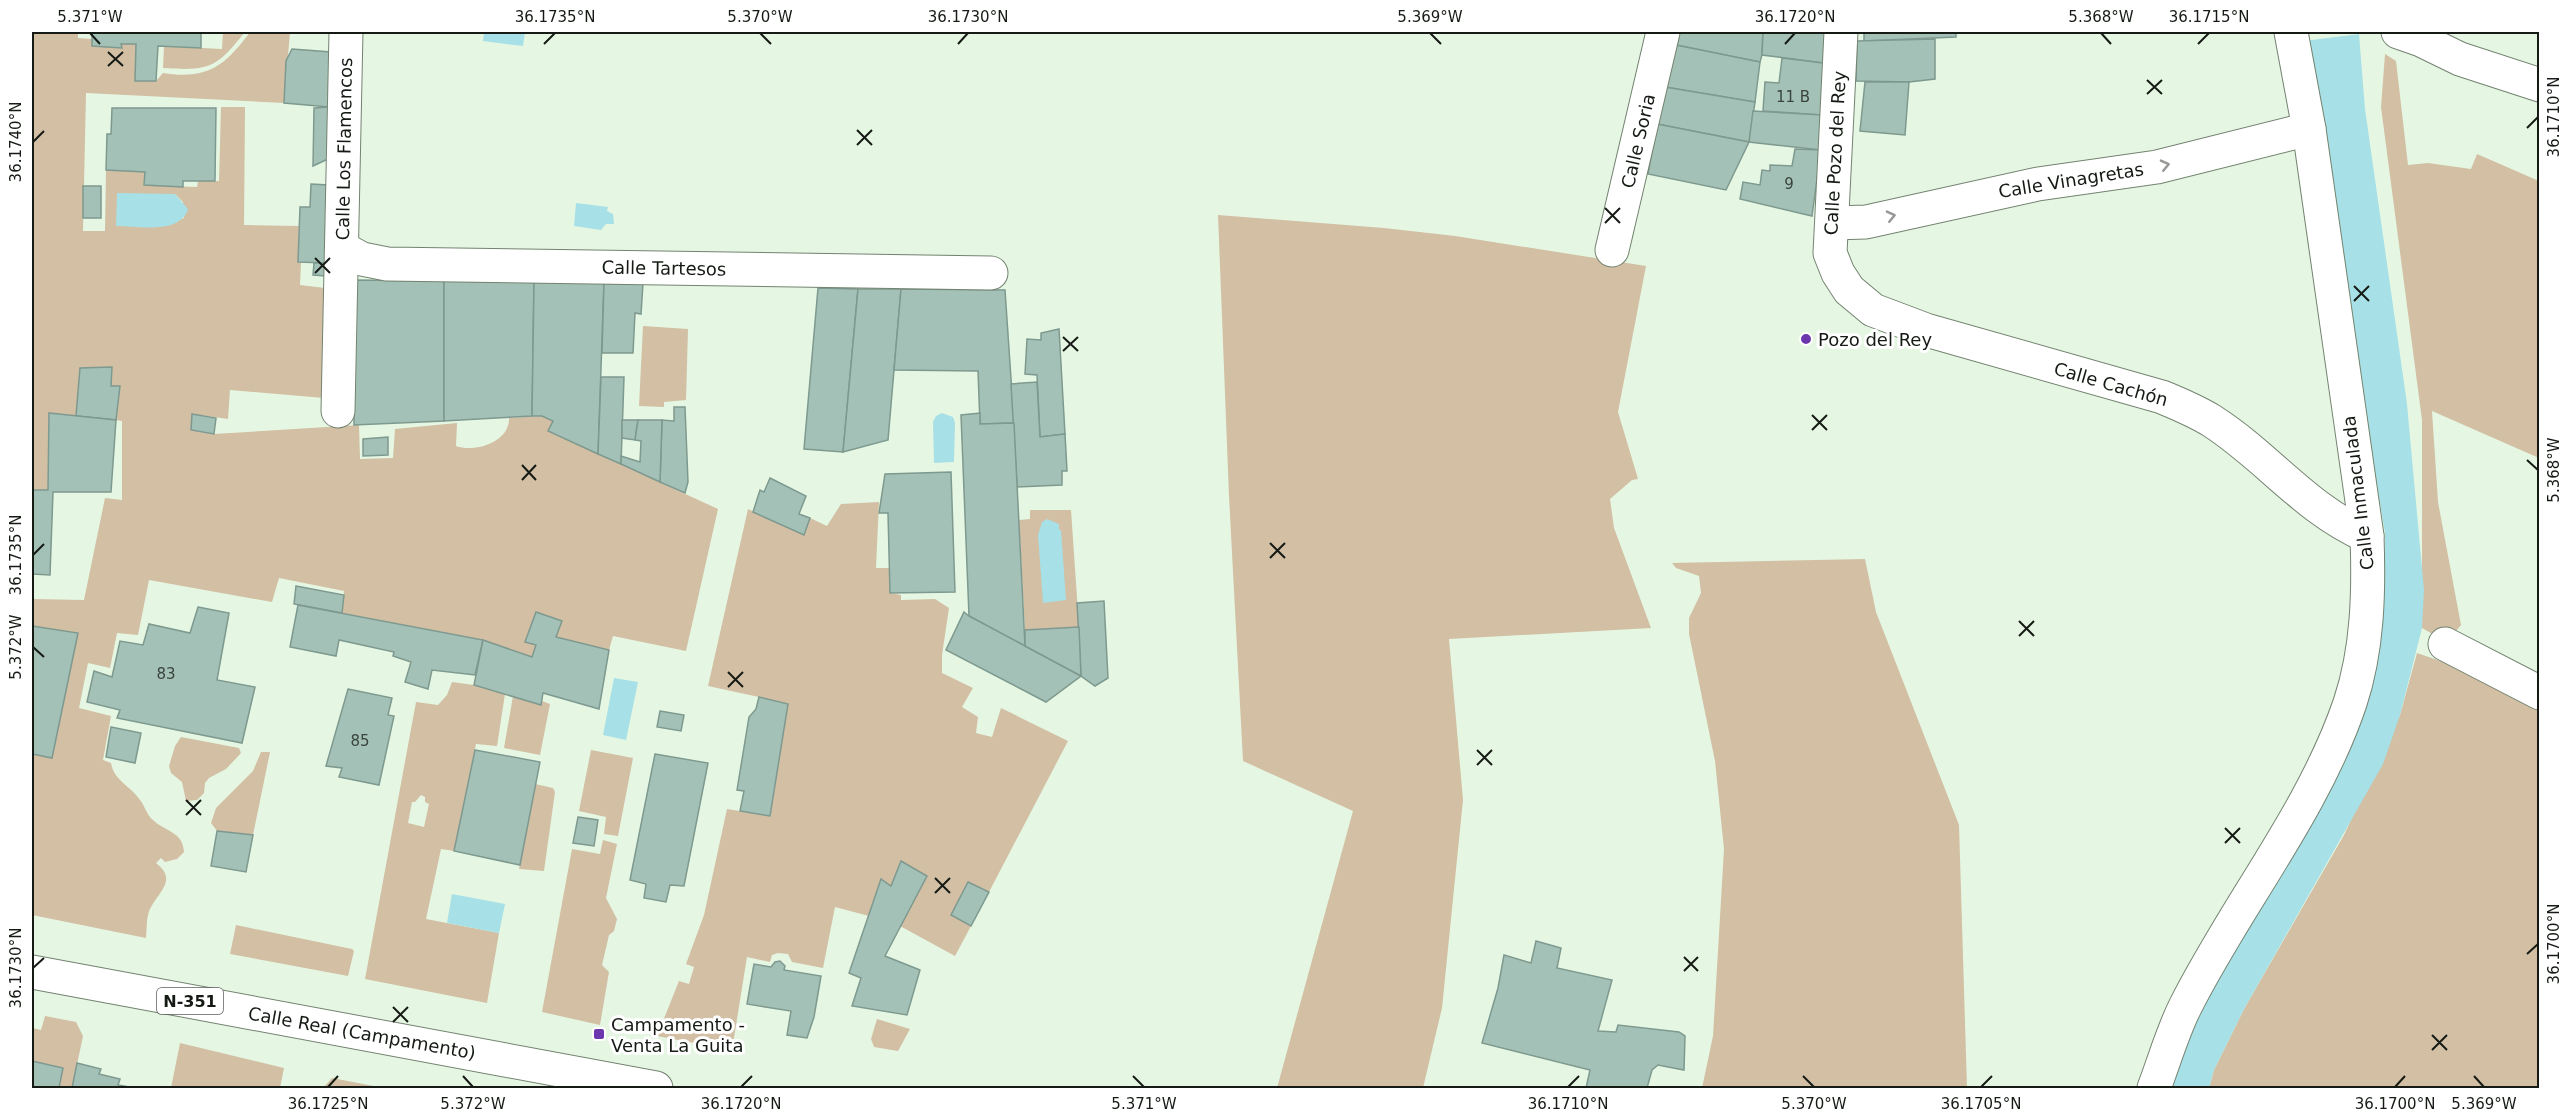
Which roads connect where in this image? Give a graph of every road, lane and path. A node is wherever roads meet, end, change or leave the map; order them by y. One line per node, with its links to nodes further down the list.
1 (346, 32): 9 (main road, Calle Los Flamencos)
2 (1663, 32): 10 (main road, Calle Soria)
3 (1841, 32): 8 (main road, Calle Pozo del Rey)
4 (2291, 32): 7 (main road, Calle Inmaculada)
5 (2416, 34): 6 (main road)
6 (2540, 85)
7 (2308, 129): 8 (main road, Calle Vinagretas, one-way to 7); 14 (main road, Calle Inmaculada)
8 (1833, 223): 12 (main road, Calle Pozo del Rey)
9 (342, 248): 11 (main road, Calle Tartesos); 13 (main road, Calle Los Flamencos)
10 (1612, 250)
11 (991, 273)
12 (1838, 273): 14 (main road, Calle Cachón)
13 (338, 411)
14 (2367, 536): 20 (main road, Calle Inmaculada)
15 (2445, 644): 16 (main road)
16 (2540, 693)
17 (32, 972): 18 (main road, Calle Real (Campamento) / N-351)
18 (619, 1084): 19 (main road, Calle Real (Campamento) / N-351)
19 (656, 1089)
20 (2154, 1089)

